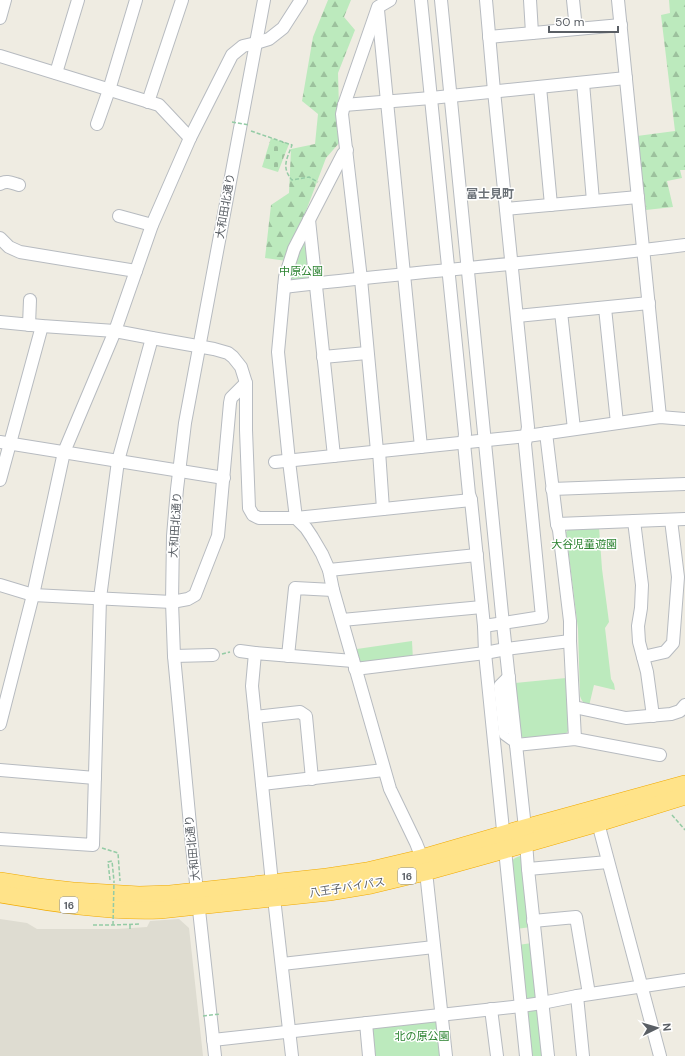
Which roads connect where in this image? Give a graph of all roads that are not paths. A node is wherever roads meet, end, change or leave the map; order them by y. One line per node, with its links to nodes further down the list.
1 (5, 0): 15 (street)
2 (78, 0): 22 (street)
3 (136, 0): 26 (street)
4 (182, 0): 30 (street)
5 (264, 0): 20 (street, 大和田北通り)
6 (301, 0): 20 (street)
7 (390, 0): 14 (street)
8 (421, 0): 29 (street)
9 (441, 0): 28 (street)
10 (486, 0): 19 (street)
11 (530, 0): 18 (street)
12 (573, 0): 17 (street)
13 (618, 0): 16 (street)
14 (378, 7): 31 (street); 32 (street)
15 (0, 18)
16 (621, 25): 17 (street); 23 (street)
17 (576, 29): 18 (street)
18 (532, 33): 19 (street)
19 (489, 37): 27 (street)
20 (256, 43): 34 (street); 66 (street, 大和田北通り)
21 (0, 56): 22 (street)
22 (56, 73): 26 (street)
23 (626, 78): 24 (street); 38 (street)
24 (582, 83): 25 (street); 39 (street)
25 (540, 87): 27 (street); 40 (street)
26 (109, 90): 30 (street); 33 (street)
27 (494, 91): 28 (street); 41 (street)
28 (451, 96): 29 (street); 49 (street)
29 (431, 98): 31 (street); 50 (street)
30 (148, 102): 34 (street)
31 (387, 102): 32 (street); 52 (street)
32 (344, 106): 35 (street)
33 (96, 124)
34 (190, 138): 44 (street)
35 (347, 150): 43 (street); 53 (street)
36 (0, 184): 37 (street)
37 (19, 185)
38 (638, 198): 39 (street); 47 (street)
39 (593, 201): 40 (street)
40 (551, 205): 41 (street)
41 (506, 209): 48 (street)
42 (119, 216): 44 (street)
43 (309, 220): 54 (street); 55 (street)
44 (152, 225): 51 (street)
45 (0, 238): 51 (street)
46 (685, 245): 47 (street)
47 (643, 251): 48 (street); 57 (street)
48 (512, 263): 49 (street); 60 (street)
49 (468, 268): 50 (street); 76 (street)
50 (448, 270): 52 (street); 78 (street)
51 (136, 271): 64 (street)
52 (404, 274): 53 (street); 79 (street)
53 (360, 279): 54 (street); 67 (street)
54 (316, 283): 55 (street); 68 (street)
55 (284, 287): 84 (street)
56 (30, 300): 62 (street)
57 (649, 303): 58 (street); 70 (street)
58 (605, 308): 59 (street); 72 (street)
59 (561, 312): 60 (street); 73 (street)
60 (517, 316): 75 (street)
61 (0, 322): 62 (street)
62 (29, 325): 63 (street)
63 (42, 326): 64 (street); 77 (street)
64 (115, 330): 65 (street); 81 (street)
65 (152, 338): 66 (street); 83 (street)
66 (199, 346): 69 (street); 86 (street, 大和田北通り)
67 (367, 353): 68 (street); 80 (street)
68 (323, 357): 82 (street)
69 (246, 383): 87 (street); 93 (street)
70 (660, 418): 71 (street); 72 (street)
71 (685, 419)
72 (617, 423): 73 (street)
73 (574, 429): 74 (street)
74 (546, 433): 75 (street); 90 (street)
75 (527, 436): 76 (street); 107 (street)
76 (485, 440): 78 (street); 107 (street)
77 (5, 443): 81 (street); 88 (street)
78 (464, 443): 79 (street); 91 (street)
79 (421, 447): 80 (street)
80 (378, 451): 82 (street); 92 (street)
81 (64, 452): 83 (street); 102 (street)
82 (334, 456): 84 (street)
83 (118, 461): 86 (street); 103 (street)
84 (289, 461): 85 (street); 93 (street)
85 (275, 462)
86 (180, 471): 87 (street); 104 (street, 大和田北通り)
87 (224, 478): 104 (street)
88 (0, 480)
89 (685, 484): 90 (street)
90 (552, 489): 97 (street)
91 (471, 500): 92 (street); 98 (street)
92 (383, 509): 93 (street)
93 (296, 518): 99 (street)
94 (685, 519): 95 (street)
95 (671, 520): 96 (street); 117 (street)
96 (634, 521): 97 (street); 117 (street)
97 (557, 524): 109 (street)
98 (477, 555): 99 (street); 105 (street)
99 (329, 570): 101 (street)
100 (0, 585): 102 (street)
101 (333, 590): 106 (street); 116 (street)
102 (34, 595): 103 (street); 123 (street)
103 (100, 598): 104 (street); 130 (street)
104 (172, 602): 115 (street, 大和田北通り)
105 (482, 607): 106 (street); 108 (street)
106 (342, 620): 118 (street)
107 (503, 624): 108 (street); 110 (street)
108 (484, 626): 113 (street)
109 (570, 641): 110 (street); 120 (street)
110 (506, 649): 113 (street); 125 (street)
111 (240, 651): 112 (street)
112 (255, 653): 116 (street); 122 (street)
113 (485, 653): 118 (street); 140 (street)
114 (212, 655): 115 (street)
115 (174, 656): 149 (street, 大和田北通り)
116 (288, 656): 118 (street)
117 (643, 657): 121 (street)
118 (354, 665): 128 (street)
119 (685, 705): 121 (street)
120 (574, 707): 121 (street); 124 (street)
121 (653, 716)
122 (255, 717): 131 (street); 132 (street)
123 (0, 724)
124 (576, 739): 125 (street); 126 (street)
125 (516, 744): 138 (street)
126 (660, 755)
127 (0, 770): 130 (street)
128 (384, 770): 131 (street); 142 (street)
129 (685, 774): 135 (highway, 16)
130 (95, 778): 139 (street)
131 (312, 779): 132 (street)
132 (262, 784): 147 (street)
133 (685, 784): 135 (highway, 八王子バイパス / 16)
134 (685, 796): 137 (highway, 八王子バイパス / 16)
135 (608, 805): 138 (highway, 八王子バイパス / 16)
136 (678, 810): 137 (highway)
137 (598, 823): 138 (highway, 八王子バイパス / 16); 141 (street)
138 (525, 836): 140 (highway, 八王子バイパス / 16); 143 (street)
139 (0, 839)
140 (503, 842): 142 (highway, 八王子バイパス / 16); 160 (street)
141 (608, 862): 143 (street); 156 (street)
142 (424, 865): 147 (highway, 八王子バイパス / 16); 153 (street)
143 (528, 869): 152 (street)
144 (0, 871): 146 (highway, 16)
145 (0, 882): 146 (highway, 八王子バイパス / 16)
146 (105, 888): 149 (highway, 八王子バイパス / 16)
147 (273, 891): 149 (highway, 八王子バイパス / 16); 154 (street)
148 (0, 894): 151 (highway, 八王子バイパス / 16)
149 (198, 898): 151 (highway, 八王子バイパス / 16); 165 (street, 大和田北通り)
150 (0, 904): 151 (highway, 16)
151 (136, 920)
152 (533, 921): 157 (street); 159 (street)
153 (434, 947): 154 (street); 162 (street)
154 (282, 964): 164 (street)
155 (685, 980): 156 (street)
156 (642, 987): 157 (street); 174 (street)
157 (589, 994): 158 (street)
158 (577, 996): 159 (street); 173 (street)
159 (542, 1003): 160 (street); 172 (street)
160 (521, 1006): 161 (street); 171 (street)
161 (491, 1009): 162 (street); 170 (street)
162 (442, 1014): 163 (street); 169 (street)
163 (366, 1023): 164 (street); 168 (street)
164 (290, 1031): 165 (street); 167 (street)
165 (213, 1040): 166 (street, 大和田北通り)
166 (215, 1056)
167 (292, 1056)
168 (369, 1056)
169 (446, 1056)
170 (497, 1056)
171 (526, 1056)
172 (548, 1056)
173 (583, 1056)
174 (660, 1056)

